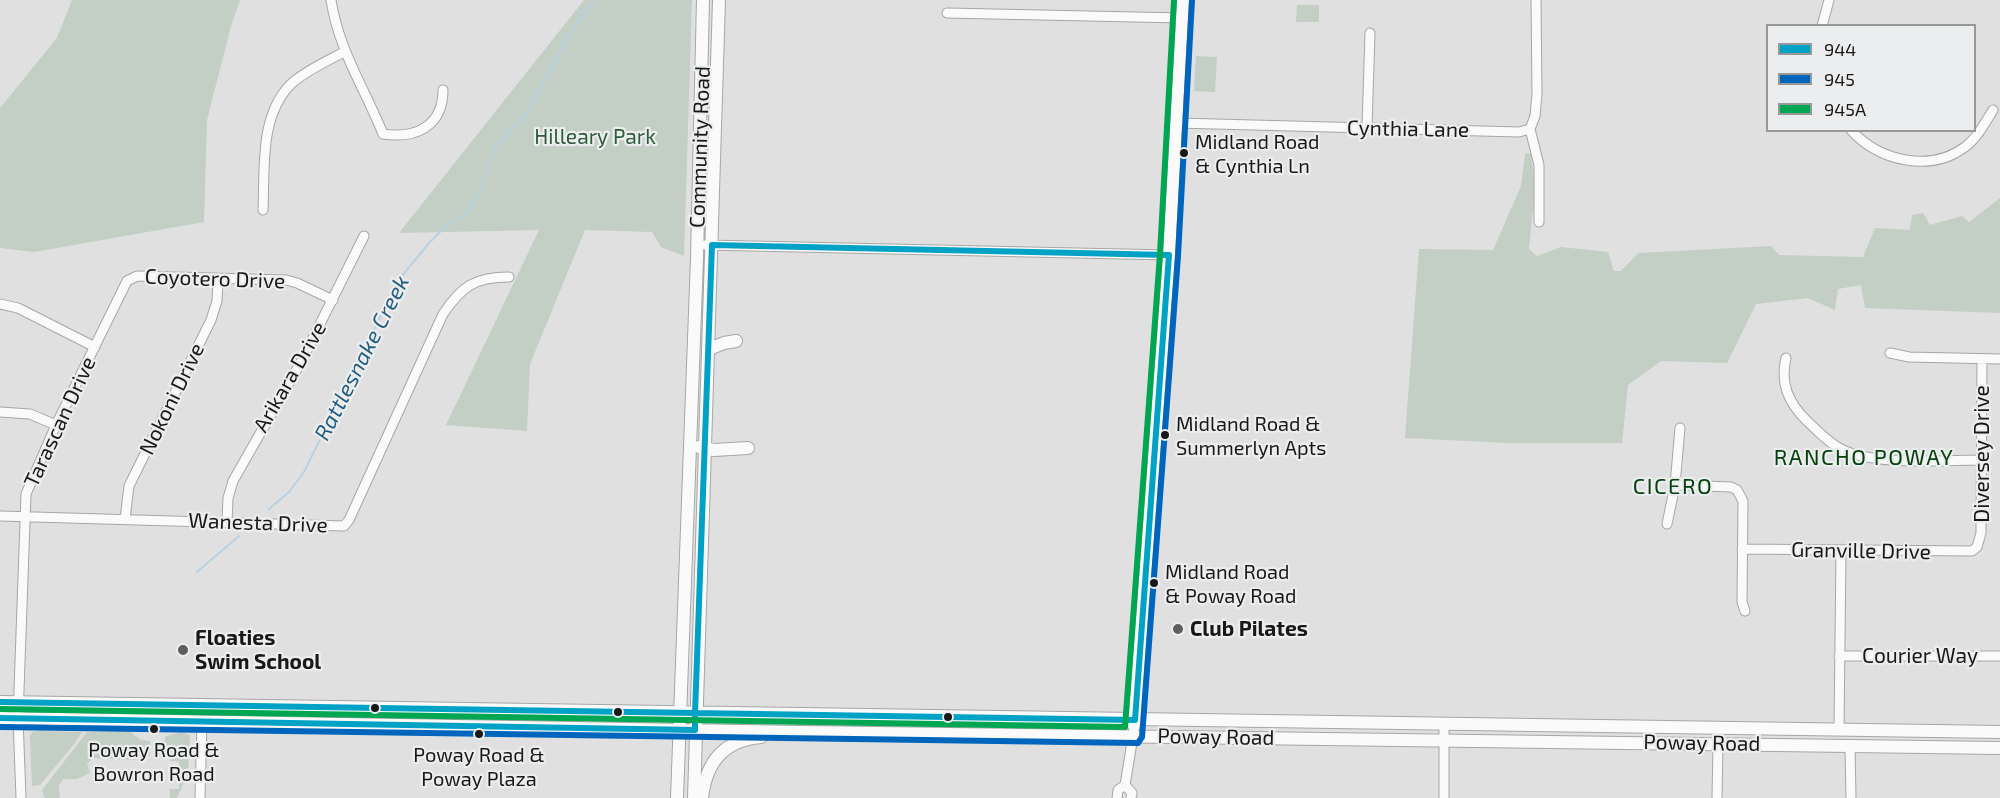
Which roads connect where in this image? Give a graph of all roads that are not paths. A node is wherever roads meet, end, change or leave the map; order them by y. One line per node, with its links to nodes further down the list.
1 (331, 0): 12 (street)
2 (703, 0): 22 (main road, Community Road)
3 (709, 0): 7 (main road)
4 (1183, 0): 9 (main road)
5 (1536, 0): 17 (street)
6 (1829, 0): 10 (street)
7 (718, 6): 23 (main road, Community Road)
8 (947, 13): 9 (street)
9 (1182, 18): 15 (main road)
10 (1823, 24)
11 (1370, 33): 16 (street)
12 (344, 52): 13 (street); 19 (street)
13 (442, 90)
14 (1993, 110): 18 (street)
15 (1177, 123): 16 (street, Cynthia Lane); 24 (main road)
16 (1367, 128): 17 (street, Cynthia Lane)
17 (1530, 129): 20 (street)
18 (1854, 132)
19 (263, 210)
20 (1539, 222)
21 (364, 236): 28 (street, Arikara Drive)
22 (697, 245): 23 (street); 32 (main road, Community Road)
23 (712, 245): 24 (street); 33 (main road, Community Road)
24 (1169, 255): 75 (main road)
25 (509, 277): 49 (street, Wanesta Drive)
26 (129, 279): 27 (street, Coyotero Drive); 31 (street, Tarascan Drive)
27 (218, 279): 28 (street, Coyotero Drive); 48 (street, Nokoni Drive)
28 (333, 300): 49 (street, Arikara Drive)
29 (0, 304): 31 (street)
30 (736, 341): 33 (main road)
31 (95, 346): 39 (street, Tarascan Drive)
32 (693, 348): 42 (main road); 44 (main road, Community Road)
33 (709, 349): 41 (main road, Community Road)
34 (1890, 353): 36 (street)
35 (1786, 358): 43 (street)
36 (1982, 359): 37 (street); 43 (street, Diversey Drive)
37 (2000, 359)
38 (0, 412): 39 (street)
39 (56, 425): 47 (street, Tarascan Drive)
40 (1680, 428): 45 (street)
41 (706, 431): 42 (main road, Community Road); 42 (main road)
42 (705, 449): 52 (main road, Community Road)
43 (1982, 460): 53 (street, Diversey Drive)
44 (688, 474): 50 (main road, Community Road); 52 (main road)
45 (1675, 485): 51 (street); 54 (street)
46 (0, 516): 47 (street, Wanesta Drive)
47 (24, 517): 48 (street, Wanesta Drive); 61 (street, Tarascan Drive)
48 (125, 519): 49 (street, Wanesta Drive)
49 (227, 522)
50 (687, 524): 56 (main road); 68 (main road, Community Road)
51 (1667, 525)
52 (703, 533): 56 (main road, Community Road)
53 (1977, 547): 55 (street, Granville Drive)
54 (1742, 549): 55 (street, Granville Drive); 57 (street)
55 (1841, 551): 58 (street)
56 (701, 580): 69 (main road, Community Road)
57 (1745, 611)
58 (1839, 656): 59 (street, Courier Way); 88 (street)
59 (2000, 656)
60 (0, 702): 61 (main road, Poway Road)
61 (18, 702): 62 (main road, Poway Road); 73 (street, Tarascan Drive)
62 (129, 704): 63 (main road, Poway Road); 74 (main road)
63 (257, 706): 64 (main road, Poway Road); 76 (main road)
64 (279, 707): 65 (main road, Poway Road); 77 (main road)
65 (386, 708): 66 (main road, Poway Road); 79 (main road)
66 (456, 709): 67 (main road, Poway Road); 81 (main road)
67 (549, 711): 68 (main road, Poway Road); 83 (main road)
68 (679, 713): 69 (main road, Poway Road); 86 (main road, Community Road)
69 (695, 713): 70 (main road, Poway Road); 87 (main road, Community Road)
70 (906, 716): 71 (main road, Poway Road); 92 (main road)
71 (985, 717): 75 (main road, Poway Road); 93 (main road)
72 (0, 718): 73 (main road, Poway Road)
73 (18, 718): 74 (main road, Poway Road); 106 (street, Tarascan Drive)
74 (80, 719): 76 (main road, Poway Road)
75 (1135, 720): 78 (main road, Poway Road); 94 (main road)
76 (202, 722): 77 (main road, Poway Road); 107 (street)
77 (232, 722): 79 (main road, Poway Road)
78 (1262, 722): 80 (main road, Poway Road); 95 (main road)
79 (313, 723): 81 (main road, Poway Road)
80 (1328, 723): 82 (main road, Poway Road); 96 (main road)
81 (388, 724): 83 (main road, Poway Road)
82 (1444, 724): 84 (main road, Poway Road); 97 (street)
83 (469, 725): 86 (main road, Poway Road)
84 (1612, 727): 85 (main road, Poway Road); 98 (main road)
85 (1701, 728): 88 (main road, Poway Road); 99 (main road)
86 (678, 730): 87 (main road, Poway Road); 108 (main road, Community Road)
87 (695, 730): 90 (main road, Poway Road); 109 (main road, Community Road)
88 (1839, 730): 89 (main road, Poway Road); 101 (main road)
89 (1958, 731): 91 (main road, Poway Road); 102 (main road)
90 (799, 732): 92 (main road, Poway Road); 110 (main road)
91 (2000, 732)
92 (820, 733): 93 (main road, Poway Road)
93 (903, 734): 94 (main road, Poway Road)
94 (1133, 736): 95 (main road, Poway Road); 105 (street)
95 (1191, 736): 96 (main road, Poway Road)
96 (1256, 737): 97 (main road, Poway Road)
97 (1444, 739): 98 (main road, Poway Road); 113 (street)
98 (1554, 740): 99 (main road, Poway Road)
99 (1614, 741): 101 (main road, Poway Road)
100 (2000, 741): 103 (main road)
101 (1718, 744): 102 (main road, Poway Road); 114 (street)
102 (1850, 746): 103 (main road, Poway Road); 115 (street)
103 (1972, 747): 104 (main road, Poway Road)
104 (2000, 748)
105 (1125, 785): 111 (street); 112 (street)
106 (21, 798)
107 (201, 798)
108 (677, 798)
109 (693, 798)
110 (702, 798)
111 (1117, 798)
112 (1131, 798)
113 (1444, 798)
114 (1717, 798)
115 (1851, 798)

